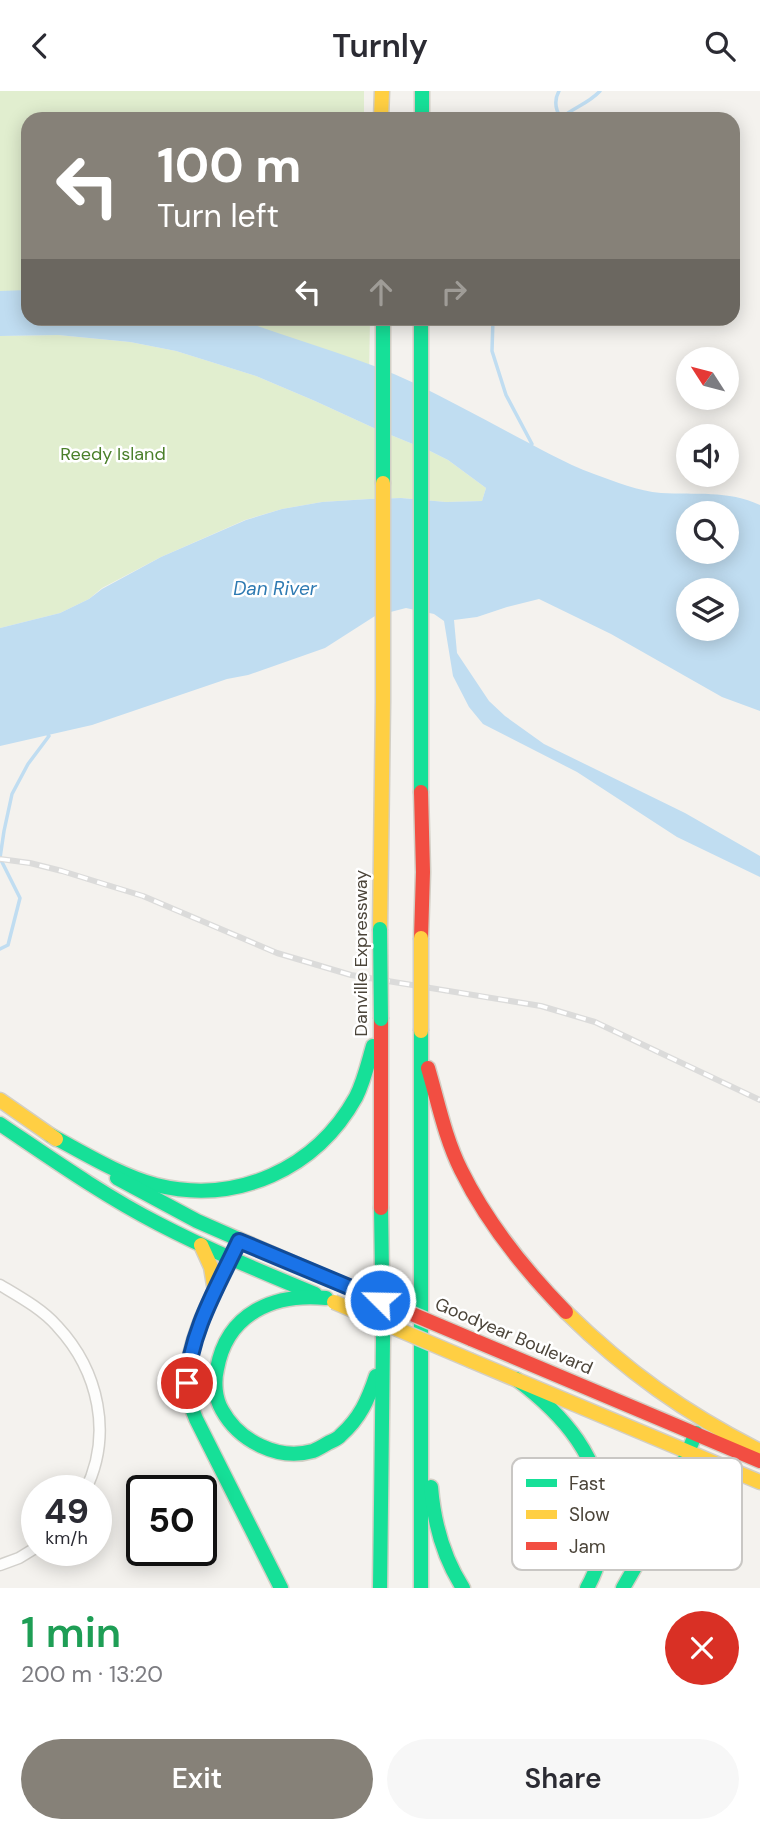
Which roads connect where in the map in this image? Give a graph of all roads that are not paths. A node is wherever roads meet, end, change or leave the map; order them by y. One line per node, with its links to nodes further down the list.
1 (382, 91): 3 (main road)
2 (422, 91): 4 (main road)
3 (381, 112)
4 (422, 112)
5 (383, 326): 7 (main road, Danville Expressway, bridge)
6 (421, 326): 8 (main road, bridge)
7 (381, 1022): 11 (main road); 18 (main road, Danville Expressway)
8 (422, 1047): 20 (main road); 23 (main road)
9 (0, 1100): 11 (main road, Goodyear Boulevard)
10 (0, 1124): 13 (main road)
11 (50, 1135): 12 (main road, Goodyear Boulevard)
12 (239, 1241): 14 (main road); 21 (main road, Goodyear Boulevard, bridge)
13 (201, 1245): 14 (main road); 16 (main road)
14 (231, 1259): 16 (main road); 17 (main road)
15 (0, 1285): 29 (street)
16 (215, 1291): 35 (main road)
17 (330, 1300): 18 (main road); 19 (main road, bridge)
18 (383, 1351): 36 (main road, Danville Expressway)
19 (516, 1378): 22 (main road); 24 (main road)
20 (422, 1424): 37 (main road); 38 (main road)
21 (696, 1433): 22 (main road); 27 (main road, Goodyear Boulevard)
22 (688, 1451): 25 (main road); 26 (main road)
23 (760, 1451)
24 (589, 1458)
25 (685, 1458)
26 (704, 1458)
27 (760, 1461)
28 (742, 1474): 30 (main road)
29 (91, 1475)
30 (760, 1482)
31 (21, 1557): 32 (street)
32 (0, 1565)
33 (595, 1570): 39 (main road)
34 (633, 1570): 40 (main road)
35 (281, 1588)
36 (380, 1588)
37 (421, 1588)
38 (463, 1588)
39 (587, 1588)
40 (623, 1588)

